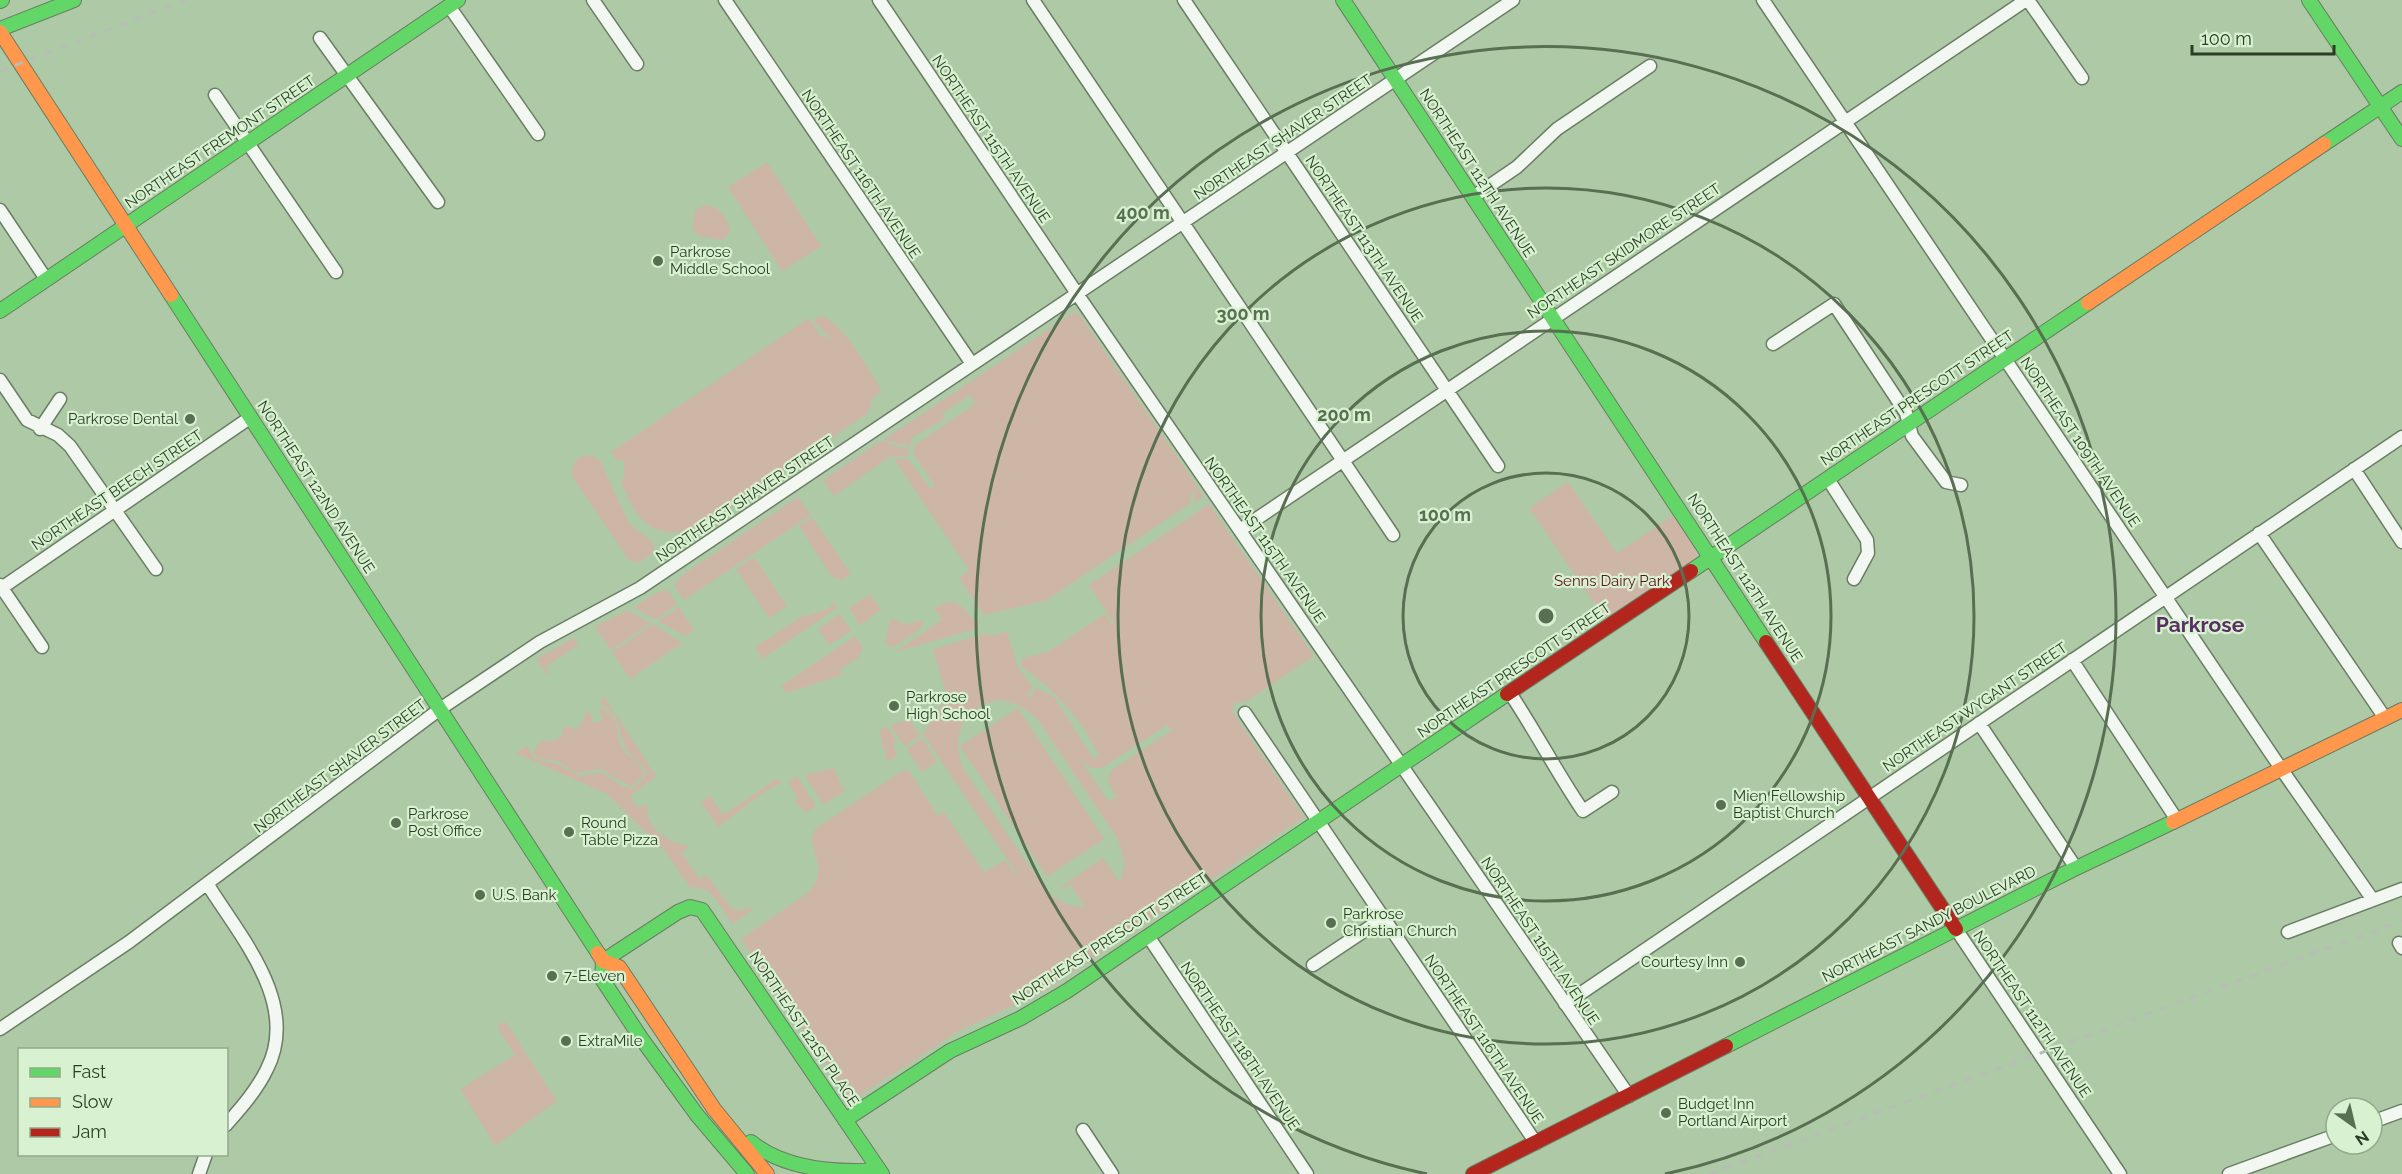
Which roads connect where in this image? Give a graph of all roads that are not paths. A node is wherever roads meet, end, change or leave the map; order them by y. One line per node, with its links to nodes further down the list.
1 (593, 0): 15 (street)
2 (725, 0): 40 (street, NORTHEAST 116TH AVENUE)
3 (879, 0): 35 (street, NORTHEAST 115TH AVENUE)
4 (1033, 0): 31 (street)
5 (1184, 0): 27 (street, NORTHEAST 113TH AVENUE)
6 (1343, 0): 19 (main road, NORTHEAST 112TH AVENUE)
7 (1513, 0): 19 (street, NORTHEAST SHAVER STREET)
8 (1763, 0): 23 (street, NORTHEAST 109TH AVENUE)
9 (2027, 0): 18 (street); 23 (street, NORTHEAST SKIDMORE STREET)
10 (2309, 0): 22 (main road)
11 (71, 1): 13 (main road)
12 (453, 3): 17 (main road, NORTHEAST FREMONT STREET); 24 (street)
13 (0, 30): 32 (main road, NORTHEAST 122ND AVENUE)
14 (321, 38): 17 (street)
15 (637, 64)
16 (1650, 66): 28 (street)
17 (348, 75): 26 (main road, NORTHEAST FREMONT STREET); 29 (street)
18 (2082, 78)
19 (1396, 80): 27 (street, NORTHEAST SHAVER STREET); 28 (main road, NORTHEAST 112TH AVENUE)
20 (2402, 92): 22 (main road, NORTHEAST PRESCOTT STREET)
21 (215, 95): 26 (street)
22 (2381, 106): 25 (main road); 39 (main road, NORTHEAST PRESCOTT STREET)
23 (1846, 122): 37 (street, NORTHEAST SKIDMORE STREET); 39 (street, NORTHEAST 109TH AVENUE)
24 (538, 134)
25 (2402, 139)
26 (247, 144): 32 (main road, NORTHEAST FREMONT STREET); 33 (street)
27 (1288, 153): 31 (street, NORTHEAST SHAVER STREET); 42 (street, NORTHEAST 113TH AVENUE)
28 (1473, 197): 37 (main road, NORTHEAST 112TH AVENUE)
29 (438, 202)
30 (0, 210): 34 (street)
31 (1183, 222): 35 (street, NORTHEAST SHAVER STREET); 48 (street)
32 (126, 225): 34 (main road, NORTHEAST FREMONT STREET); 44 (main road, NORTHEAST 122ND AVENUE)
33 (336, 272)
34 (46, 279): 36 (main road, NORTHEAST FREMONT STREET)
35 (1077, 293): 40 (street, NORTHEAST SHAVER STREET); 54 (street, NORTHEAST 115TH AVENUE)
36 (0, 311)
37 (1554, 319): 42 (street, NORTHEAST SKIDMORE STREET); 58 (main road, NORTHEAST 112TH AVENUE)
38 (1773, 344): 45 (street)
39 (2006, 358): 45 (main road, NORTHEAST PRESCOTT STREET); 62 (street, NORTHEAST 109TH AVENUE)
40 (972, 364): 66 (street, NORTHEAST SHAVER STREET)
41 (0, 380): 46 (street)
42 (1447, 391): 48 (street, NORTHEAST SKIDMORE STREET); 49 (street, NORTHEAST 113TH AVENUE)
43 (60, 399): 46 (street)
44 (251, 417): 53 (street, NORTHEAST BEECH STREET); 66 (main road, NORTHEAST 122ND AVENUE)
45 (1909, 424): 51 (main road, NORTHEAST PRESCOTT STREET); 52 (street)
46 (40, 429): 53 (street)
47 (2402, 437): 50 (street, NORTHEAST WYGANT STREET)
48 (1343, 460): 54 (street, NORTHEAST SKIDMORE STREET); 56 (street)
49 (1498, 466)
50 (2354, 469): 55 (street, NORTHEAST WYGANT STREET); 57 (street)
51 (1828, 479): 58 (main road, NORTHEAST PRESCOTT STREET); 60 (street)
52 (1961, 485)
53 (115, 509): 59 (street); 61 (street, NORTHEAST BEECH STREET)
54 (1240, 530): 71 (street, NORTHEAST 115TH AVENUE)
55 (2259, 533): 62 (street, NORTHEAST WYGANT STREET); 69 (street)
56 (1393, 536)
57 (2402, 542)
58 (1711, 557): 65 (main road, NORTHEAST PRESCOTT STREET); 74 (main road, NORTHEAST 112TH AVENUE)
59 (156, 568)
60 (1854, 579)
61 (0, 587): 63 (street)
62 (2167, 596): 64 (street, NORTHEAST WYGANT STREET); 72 (street, NORTHEAST 109TH AVENUE)
63 (42, 647)
64 (2072, 660): 70 (street, NORTHEAST WYGANT STREET); 75 (street)
65 (1510, 693): 71 (main road, NORTHEAST PRESCOTT STREET); 73 (street)
66 (440, 709): 78 (street, NORTHEAST SHAVER STREET); 85 (main road, NORTHEAST 122ND AVENUE)
67 (2402, 710): 69 (main road, NORTHEAST SANDY BOULEVARD)
68 (1245, 713): 76 (street, NORTHEAST 116TH AVENUE)
69 (2385, 718): 72 (main road, NORTHEAST SANDY BOULEVARD)
70 (1979, 723): 74 (street, NORTHEAST WYGANT STREET); 77 (street)
71 (1402, 765): 76 (main road, NORTHEAST PRESCOTT STREET); 87 (street, NORTHEAST 115TH AVENUE)
72 (2282, 770): 75 (main road, NORTHEAST SANDY BOULEVARD); 80 (street, NORTHEAST 109TH AVENUE)
73 (1612, 792)
74 (1869, 797): 82 (main road, NORTHEAST 112TH AVENUE); 87 (street, NORTHEAST WYGANT STREET)
75 (2177, 820): 77 (main road, NORTHEAST SANDY BOULEVARD)
76 (1318, 822): 81 (street, NORTHEAST 116TH AVENUE); 84 (main road, NORTHEAST PRESCOTT STREET)
77 (2076, 868): 82 (main road, NORTHEAST SANDY BOULEVARD)
78 (208, 885): 88 (street, NORTHEAST SHAVER STREET); 94 (street)
79 (2402, 890): 80 (street)
80 (2373, 900): 83 (street)
81 (1385, 917): 86 (street); 97 (street, NORTHEAST 116TH AVENUE)
82 (1956, 929): 90 (main road, NORTHEAST SANDY BOULEVARD); 106 (street, NORTHEAST 112TH AVENUE)
83 (2288, 932)
84 (1148, 936): 93 (main road, NORTHEAST PRESCOTT STREET); 104 (street, NORTHEAST 118TH AVENUE)
85 (603, 961): 89 (main road, NORTHEAST 122ND AVENUE); 93 (main road, NORTHEAST 121ST PLACE); 101 (main road, NORTHEAST 122ND AVENUE)
86 (1313, 965)
87 (1565, 1004): 90 (street, NORTHEAST 115TH AVENUE)
88 (0, 1029)
89 (693, 1079): 99 (main road); 102 (main road, NORTHEAST 122ND AVENUE)
90 (1629, 1096): 97 (main road, NORTHEAST SANDY BOULEVARD)
91 (2402, 1111): 92 (street)
92 (2384, 1118)
93 (845, 1120): 99 (main road, NORTHEAST 121ST PLACE)
94 (228, 1123)
95 (1083, 1130): 103 (street)
96 (2324, 1139): 107 (street)
97 (1536, 1143): 105 (main road, NORTHEAST SANDY BOULEVARD)
98 (206, 1156): 100 (street)
99 (881, 1172)
100 (199, 1174)
101 (747, 1174)
102 (767, 1174)
103 (1112, 1174)
104 (1307, 1174)
105 (1473, 1174)
106 (2120, 1174)
107 (2229, 1174)

